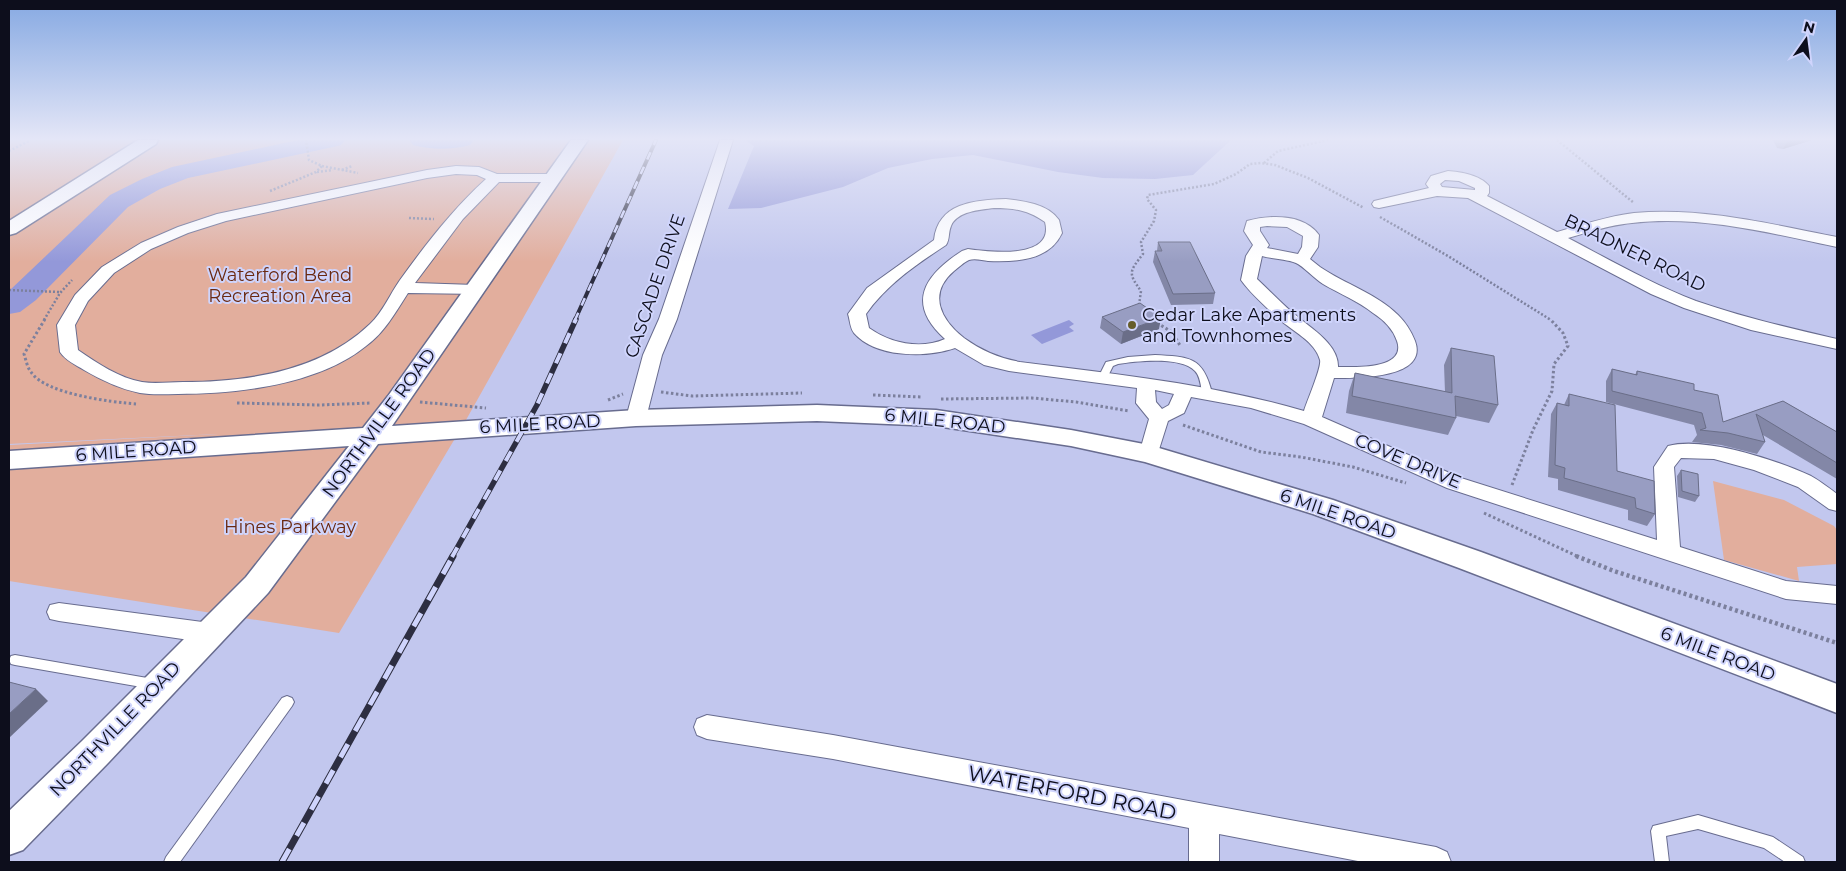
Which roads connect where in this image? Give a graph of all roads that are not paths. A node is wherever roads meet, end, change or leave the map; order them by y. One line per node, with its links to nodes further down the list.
1 (86, 181): 7 (street)
2 (395, 181): 14 (street)
3 (492, 181): 14 (street)
4 (552, 181): 15 (street, NORTHVILLE ROAD)
5 (714, 181): 23 (street, CASCADE DRIVE)
6 (1379, 204): 8 (street, BRADNER ROAD)
7 (9, 229)
8 (1555, 237): 10 (street); 17 (street, BRADNER ROAD)
9 (941, 242): 12 (street); 12 (street); 16 (street)
10 (1837, 242)
11 (1258, 252): 13 (street); 13 (street); 18 (street)
12 (968, 254): 16 (street, COVE DRIVE)
13 (1302, 260): 18 (street)
14 (403, 288): 15 (street)
15 (475, 290): 26 (street, NORTHVILLE ROAD)
16 (956, 341): 19 (street, COVE DRIVE)
17 (1837, 344)
18 (1328, 373): 25 (street)
19 (1103, 378): 20 (street, COVE DRIVE); 22 (lane)
20 (1146, 383): 21 (street, COVE DRIVE); 24 (street)
21 (1185, 389): 22 (street, COVE DRIVE); 24 (street)
22 (1207, 393): 25 (street, COVE DRIVE)
23 (636, 418): 26 (street, 6 MILE ROAD); 27 (street, 6 MILE ROAD)
24 (1159, 418): 27 (street)
25 (1311, 420): 30 (street, COVE DRIVE)
26 (372, 435): 28 (street, 6 MILE ROAD); 33 (street, NORTHVILLE ROAD)
27 (1149, 454): 36 (street, 6 MILE ROAD)
28 (9, 460)
29 (1837, 504): 30 (street)
30 (1668, 552): 31 (street, COVE DRIVE)
31 (1837, 595)
32 (59, 612): 33 (street)
33 (210, 633): 35 (street, NORTHVILLE ROAD)
34 (15, 660): 35 (lane)
35 (158, 685): 40 (street, NORTHVILLE ROAD)
36 (1837, 699)
37 (287, 702): 41 (lane)
38 (707, 727): 39 (street, WATERFORD ROAD)
39 (1204, 819): 42 (street); 43 (street, WATERFORD ROAD)
40 (9, 838)
41 (171, 862)
42 (1204, 862)
43 (1436, 862)
44 (1662, 862): 45 (lane)
45 (1798, 862)

